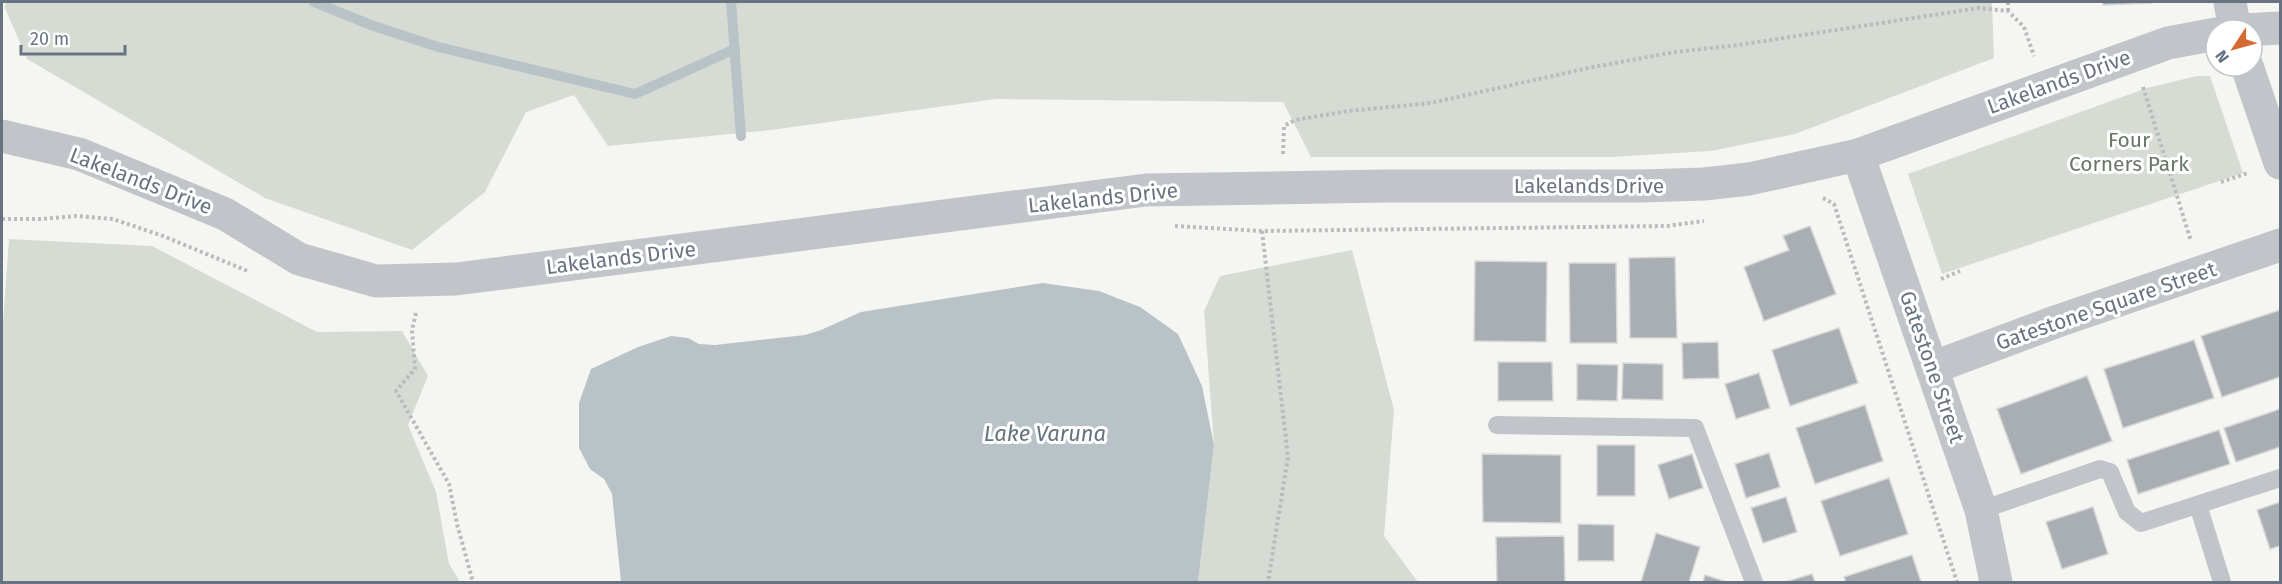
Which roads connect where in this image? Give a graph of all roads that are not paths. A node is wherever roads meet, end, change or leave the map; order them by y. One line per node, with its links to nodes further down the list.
1 (2230, 2): 2 (street)
2 (2233, 18)
3 (2280, 28): 4 (street)
4 (2264, 29)
5 (2204, 36): 8 (street, Lakelands Drive)
6 (2251, 78): 9 (street)
7 (2, 136): 8 (street, Lakelands Drive)
8 (1858, 155): 11 (street, Gatestone Street)
9 (2280, 163)
10 (2280, 245): 11 (street, Gatestone Square Street)
11 (1932, 368): 15 (street, Gatestone Street)
12 (1497, 424): 16 (lane)
13 (2280, 478): 14 (lane)
14 (2199, 505): 15 (lane); 18 (lane)
15 (1981, 510): 17 (street, Gatestone Street)
16 (1754, 582)
17 (1996, 582)
18 (2222, 582)

